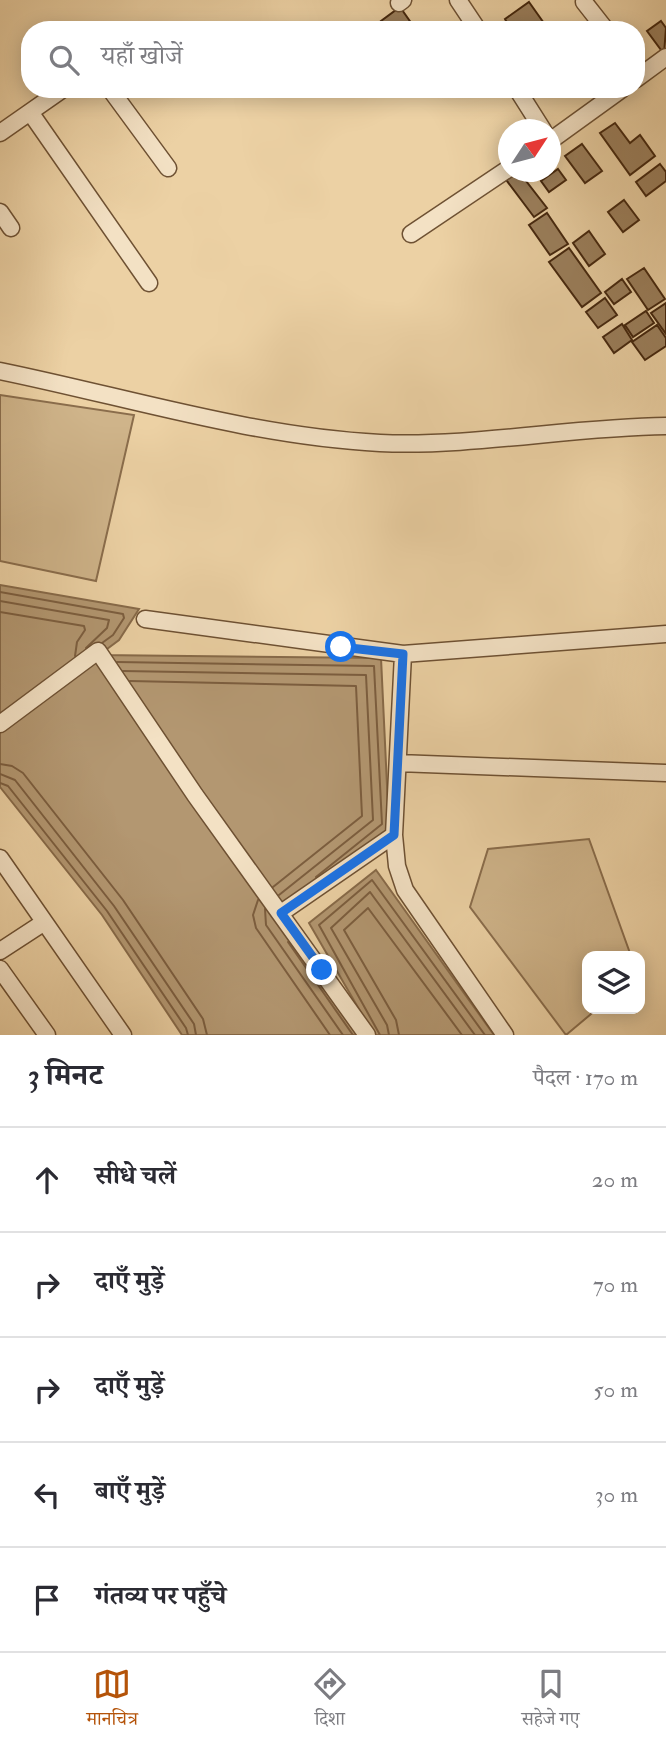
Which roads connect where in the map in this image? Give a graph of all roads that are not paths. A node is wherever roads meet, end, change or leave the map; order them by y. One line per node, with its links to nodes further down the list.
1 (458, 0): 3 (street)
2 (584, 2): 4 (street)
3 (472, 21)
4 (599, 21)
5 (666, 57): 6 (street)
6 (645, 70)
7 (50, 98): 11 (street)
8 (117, 98): 15 (street)
9 (523, 98): 12 (street)
10 (597, 98): 13 (street)
11 (30, 112): 14 (street); 20 (street)
12 (536, 119)
13 (561, 132)
14 (0, 133)
15 (168, 168)
16 (498, 176): 19 (street)
17 (0, 212): 18 (street)
18 (12, 228)
19 (411, 234)
20 (149, 283)
21 (0, 371): 22 (street)
22 (666, 426)
23 (145, 619): 25 (street)
24 (666, 634): 25 (street)
25 (403, 654): 27 (street)
26 (0, 724): 31 (street)
27 (398, 763): 28 (street); 29 (street)
28 (666, 773)
29 (394, 835): 31 (street); 38 (street)
30 (0, 858): 32 (street)
31 (281, 913): 37 (street)
32 (43, 923): 33 (street); 36 (street)
33 (0, 951)
34 (0, 969): 35 (street)
35 (47, 1035)
36 (123, 1035)
37 (367, 1035)
38 (505, 1035)

